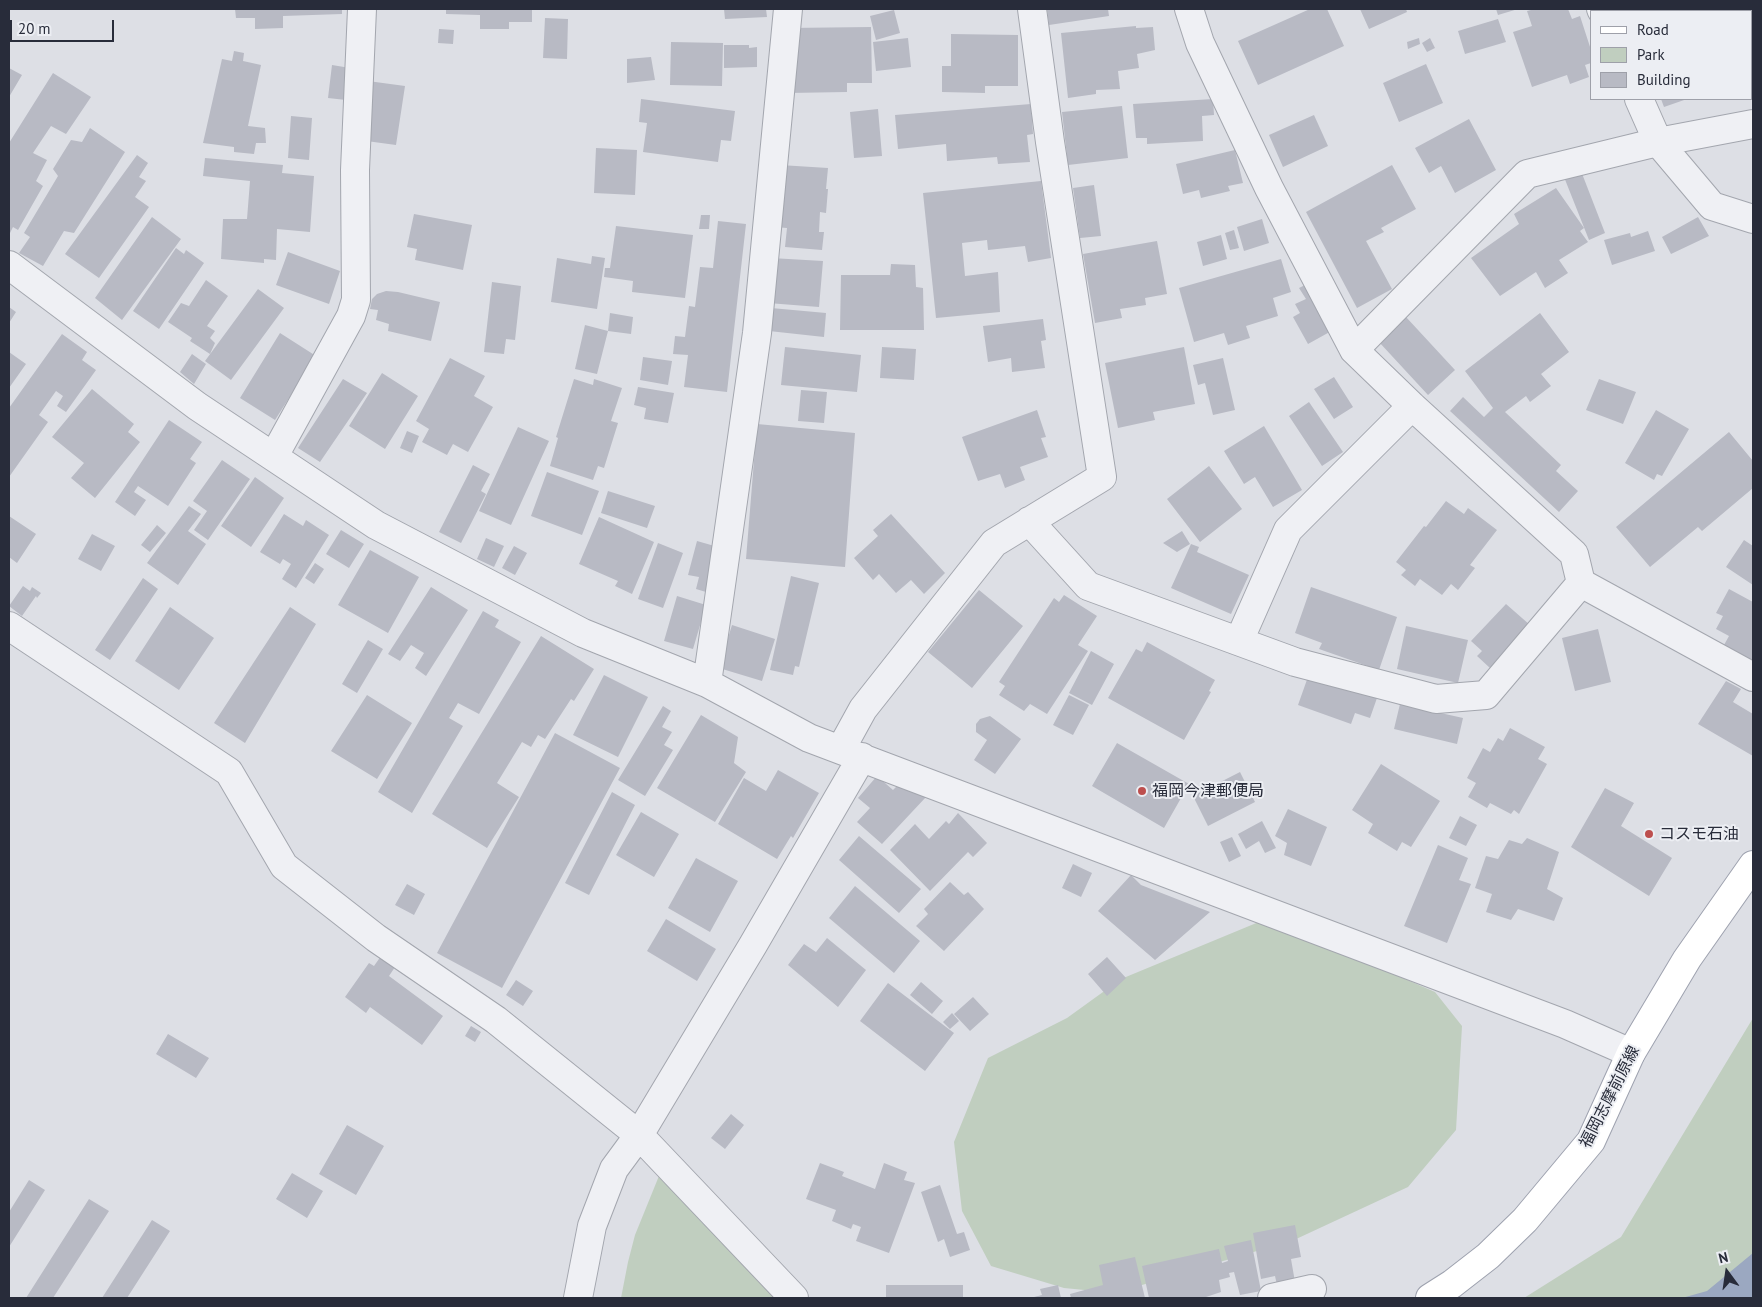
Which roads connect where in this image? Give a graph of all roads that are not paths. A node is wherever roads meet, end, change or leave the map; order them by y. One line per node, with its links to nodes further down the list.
1 (362, 9): 12 (street)
2 (788, 9): 18 (street)
3 (1032, 9): 13 (street)
4 (1189, 9): 10 (street)
5 (1639, 100): 7 (street)
6 (1753, 124): 7 (street)
7 (1658, 142): 8 (street); 10 (street)
8 (1753, 219)
9 (9, 265): 12 (street)
10 (1354, 350): 11 (street)
11 (1412, 406): 14 (street); 16 (street)
12 (274, 456): 18 (street)
13 (1029, 521): 16 (street); 19 (street)
14 (1581, 583): 16 (street); 17 (street)
15 (9, 626): 22 (street)
16 (1239, 641)
17 (1753, 677)
18 (707, 683): 19 (street)
19 (852, 753): 21 (street); 22 (street)
20 (1753, 865): 21 (main road, 福岡志摩前原線)
21 (1631, 1053): 27 (main road, 福岡志摩前原線)
22 (639, 1135): 24 (street); 25 (street)
23 (1312, 1289): 26 (street)
24 (578, 1298)
25 (794, 1298)
26 (1272, 1298)
27 (1430, 1298)

